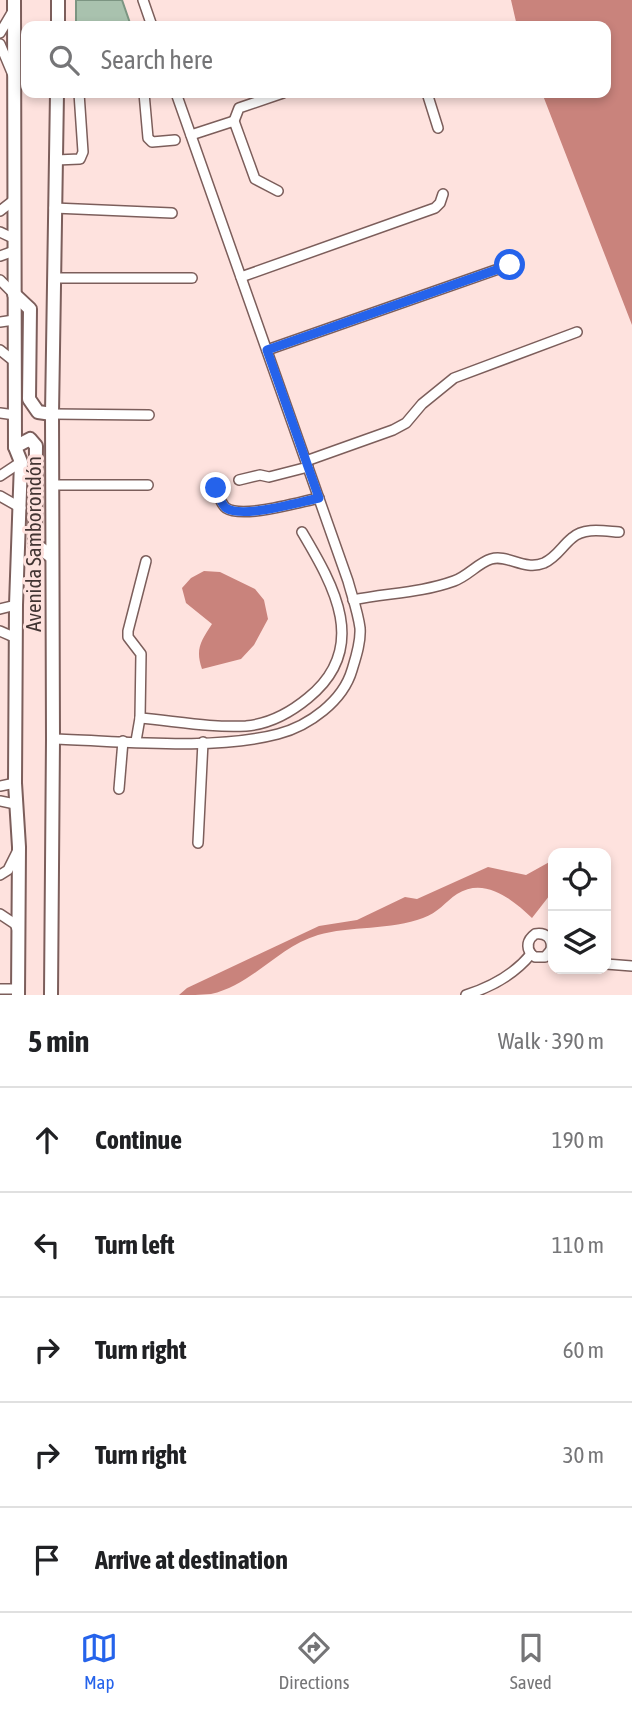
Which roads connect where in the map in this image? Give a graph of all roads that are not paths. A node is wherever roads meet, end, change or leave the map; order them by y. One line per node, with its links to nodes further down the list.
1 (58, 0): 4 (highway)
2 (143, 0): 5 (street)
3 (14, 5): 6 (street); 8 (highway, Avenida Samborondón)
4 (60, 21)
5 (150, 21)
6 (0, 33)
7 (0, 44): 8 (street)
8 (14, 79): 22 (highway, Avenida Samborondón)
9 (57, 98): 19 (highway, Avenida Samborondón)
10 (79, 98): 19 (street)
11 (144, 98): 18 (street)
12 (178, 98): 17 (street)
13 (268, 98): 15 (street)
14 (429, 98): 16 (street)
15 (234, 121): 17 (street); 20 (street)
16 (438, 128)
17 (191, 135): 30 (street)
18 (175, 140)
19 (56, 160): 23 (highway, Avenida Samborondón)
20 (278, 191)
21 (443, 194): 30 (street)
22 (14, 200): 24 (street); 27 (highway, Avenida Samborondón)
23 (54, 208): 25 (street); 31 (highway, Avenida Samborondón)
24 (0, 211)
25 (172, 213)
26 (0, 232): 27 (street)
27 (15, 245): 28 (street); 34 (highway, Avenida Samborondón)
28 (0, 256)
29 (510, 265): 39 (street)
30 (241, 277): 39 (street)
31 (54, 278): 32 (street); 42 (highway, Avenida Samborondón)
32 (191, 278)
33 (0, 280): 34 (street)
34 (14, 294): 35 (highway, Avenida Samborondón); 42 (highway)
35 (15, 320): 36 (street); 40 (highway, Avenida Samborondón)
36 (0, 322)
37 (577, 332): 47 (street)
38 (0, 350): 40 (street)
39 (267, 350): 47 (street)
40 (15, 362): 43 (highway, Avenida Samborondón)
41 (0, 413): 43 (street)
42 (52, 414): 44 (street); 50 (highway, Avenida Samborondón)
43 (15, 415): 45 (highway, Avenida Samborondón)
44 (149, 415)
45 (15, 447): 46 (highway, Avenida Samborondón); 58 (highway)
46 (21, 462): 48 (street); 55 (highway, Avenida Samborondón)
47 (307, 464): 49 (street); 54 (street)
48 (0, 476)
49 (239, 480)
50 (52, 485): 51 (street); 58 (highway, Avenida Samborondón)
51 (148, 485)
52 (216, 488): 54 (street)
53 (0, 496): 55 (street)
54 (319, 498): 60 (street)
55 (20, 508): 61 (highway, Avenida Samborondón)
56 (302, 532): 65 (street)
57 (619, 532): 60 (street)
58 (52, 556): 66 (highway, Avenida Samborondón)
59 (146, 561): 65 (street)
60 (353, 600): 69 (street)
61 (16, 605): 62 (street); 64 (highway, Avenida Samborondón)
62 (0, 609)
63 (0, 631): 64 (street)
64 (16, 638): 70 (highway, Avenida Samborondón)
65 (140, 718): 68 (street)
66 (53, 739): 67 (street); 87 (highway, Avenida Samborondón)
67 (123, 741): 68 (street); 72 (street)
68 (136, 741): 69 (street)
69 (203, 742): 75 (street)
70 (15, 783): 71 (street); 74 (highway, Avenida Samborondón)
71 (0, 786)
72 (119, 789)
73 (0, 802): 74 (street)
74 (15, 804): 76 (highway, Avenida Samborondón)
75 (198, 844)
76 (19, 847): 77 (street); 79 (highway, Avenida Samborondón)
77 (0, 875)
78 (0, 914): 79 (street)
79 (19, 932): 86 (highway, Avenida Samborondón)
80 (548, 937): 81 (street)
81 (531, 954): 82 (street); 88 (street)
82 (548, 954)
83 (611, 964): 84 (street)
84 (632, 966)
85 (0, 989): 86 (street)
86 (18, 992)
87 (51, 995)
88 (466, 995)

